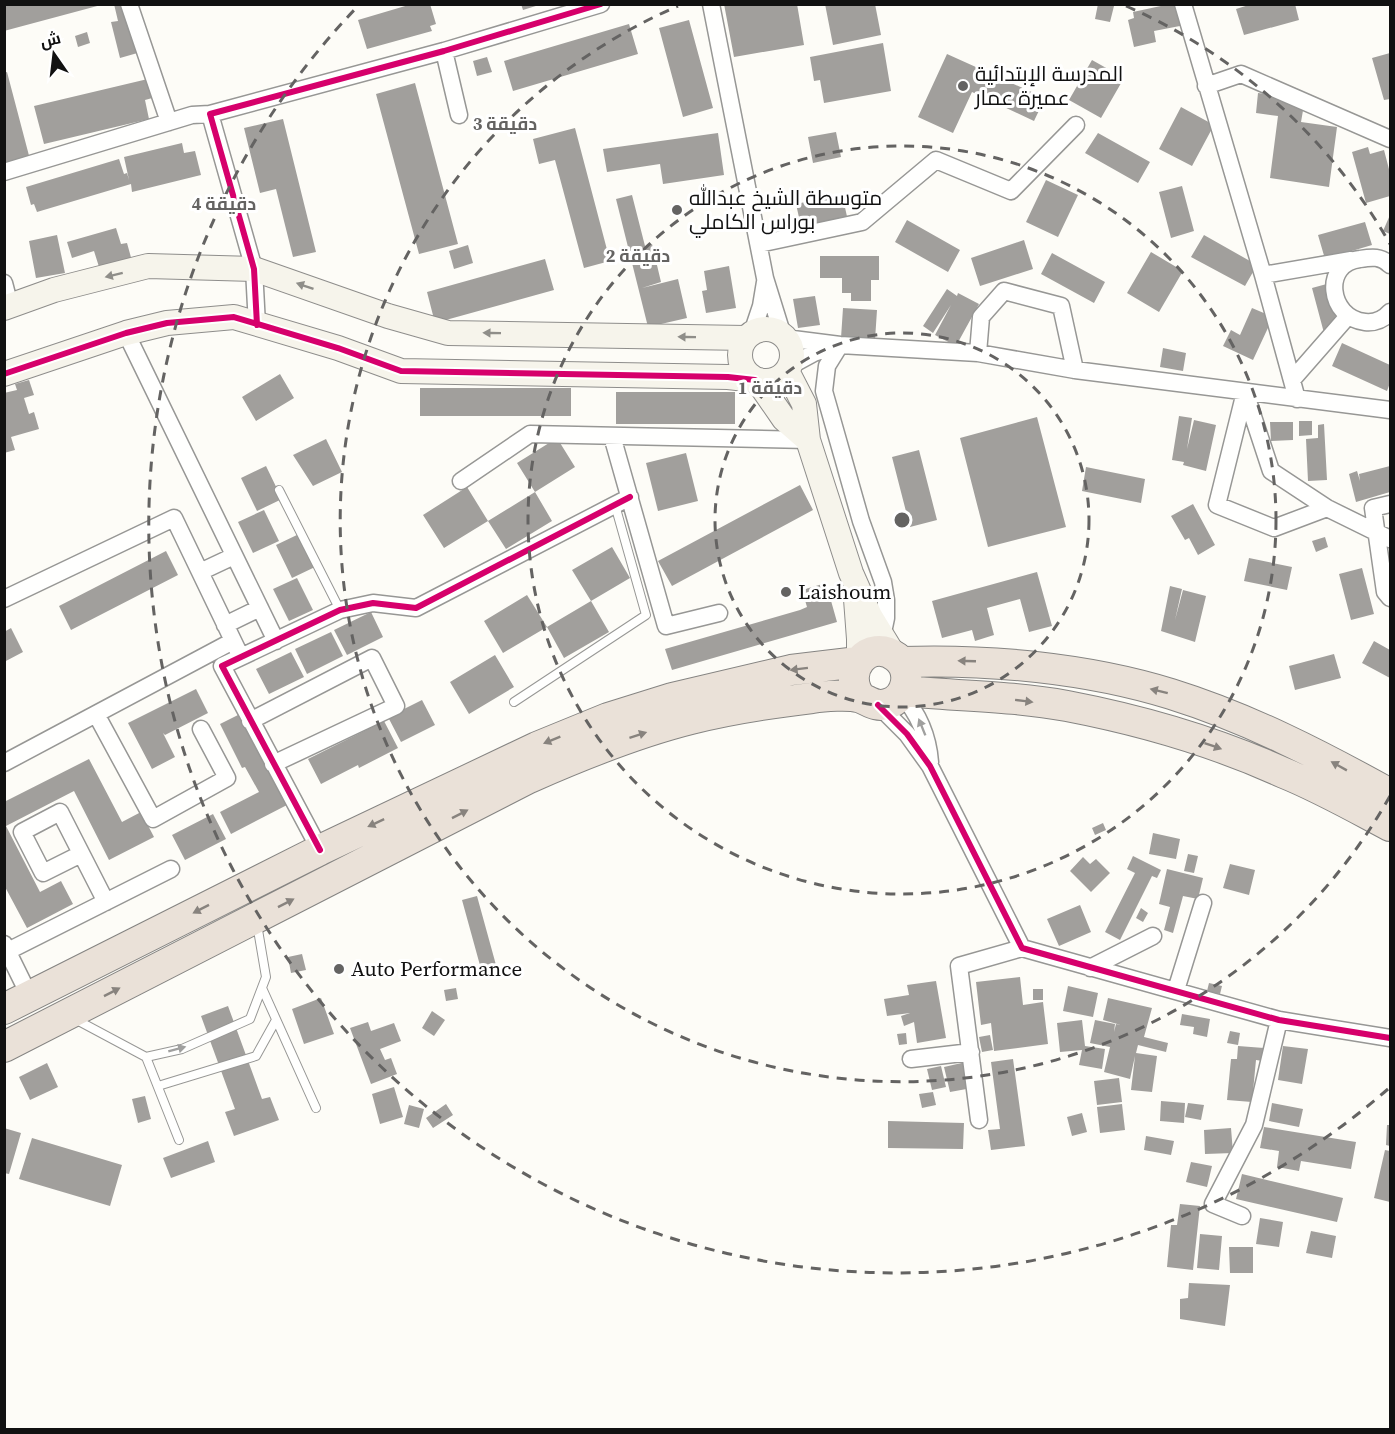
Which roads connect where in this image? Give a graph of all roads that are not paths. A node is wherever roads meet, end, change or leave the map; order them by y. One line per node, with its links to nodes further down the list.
1 (129, 4): 9 (street)
2 (601, 4): 5 (street)
3 (711, 4): 13 (street)
4 (1183, 4): 6 (street)
5 (444, 51): 7 (street); 8 (street)
6 (1206, 86): 11 (street); 17 (street)
7 (210, 114): 9 (street); 16 (street)
8 (459, 115)
9 (169, 122): 12 (street)
10 (1076, 125): 13 (street)
11 (1390, 139)
12 (4, 172)
13 (759, 244): 18 (street)
14 (1351, 260): 15 (street); 17 (street); 21 (street)
15 (1390, 265)
16 (254, 269): 19 (street, one-way to 19); 22 (street); 24 (street, one-way to 16)
17 (1263, 274): 32 (street)
18 (765, 278): 24 (street); 25 (street)
19 (6, 299)
20 (1390, 312): 21 (street)
21 (1348, 316): 32 (street)
22 (257, 325): 23 (street); 31 (street)
23 (126, 333): 30 (street); 44 (street)
24 (749, 335): 25 (street); 31 (street)
25 (784, 337): 26 (street); 28 (street)
26 (840, 345): 27 (street); 28 (street); 57 (street)
27 (978, 353): 29 (street); 29 (street)
28 (788, 368): 31 (street); 37 (street)
29 (1075, 370): 33 (street)
30 (4, 374)
31 (756, 380): 37 (street)
32 (1292, 380): 34 (street)
33 (1245, 392): 34 (street); 42 (street); 42 (street)
34 (1297, 399): 35 (street)
35 (1390, 410)
36 (612, 436): 37 (street); 38 (street); 40 (street)
37 (808, 440): 46 (street)
38 (461, 481)
39 (279, 490): 50 (lane)
40 (622, 501): 50 (street); 51 (street); 58 (lane)
41 (1390, 504): 43 (street)
42 (1327, 508): 43 (street)
43 (1383, 536): 47 (street)
44 (234, 556): 45 (street); 49 (street)
45 (200, 572): 48 (street); 52 (street)
46 (851, 573): 56 (street); 57 (street)
47 (1390, 598)
48 (4, 599)
49 (260, 608): 52 (street); 54 (street)
50 (340, 610): 54 (street)
51 (719, 613)
52 (225, 626): 53 (street)
53 (232, 641): 55 (street); 59 (street)
54 (276, 641): 55 (street)
55 (240, 657): 60 (street)
56 (858, 661): 57 (highway); 67 (highway, one-way to 67)
57 (889, 678): 64 (street); 64 (street, one-way to 57); 65 (highway, one-way to 57); 66 (highway, one-way to 66); 72 (highway, one-way to 57)
58 (514, 702)
59 (96, 714): 61 (street); 62 (street)
60 (250, 721): 63 (street); 63 (street)
61 (201, 729)
62 (4, 763)
63 (273, 764): 67 (street)
64 (930, 766): 74 (street)
65 (1390, 794)
66 (1390, 826)
67 (320, 850): 79 (highway, one-way to 79)
68 (81, 854): 70 (street)
69 (171, 869): 70 (street)
70 (106, 902): 75 (street)
71 (1203, 903): 78 (street)
72 (256, 918): 77 (lane); 80 (highway, one-way to 72)
73 (1154, 936): 76 (street)
74 (1022, 948): 76 (street); 85 (street)
75 (6, 949): 79 (street)
76 (1090, 968): 78 (street)
77 (262, 988): 81 (lane); 86 (lane, one-way to 77)
78 (1176, 990): 82 (street)
79 (17, 1002)
80 (68, 1015): 84 (highway); 86 (lane)
81 (276, 1020): 88 (lane); 89 (lane)
82 (1279, 1020): 83 (street); 92 (street)
83 (1390, 1038)
84 (4, 1047)
85 (971, 1052): 87 (street); 90 (street)
86 (146, 1057): 88 (lane)
87 (911, 1059)
88 (158, 1086): 91 (lane)
89 (316, 1108)
90 (979, 1120)
91 (179, 1140)
92 (1242, 1216)

